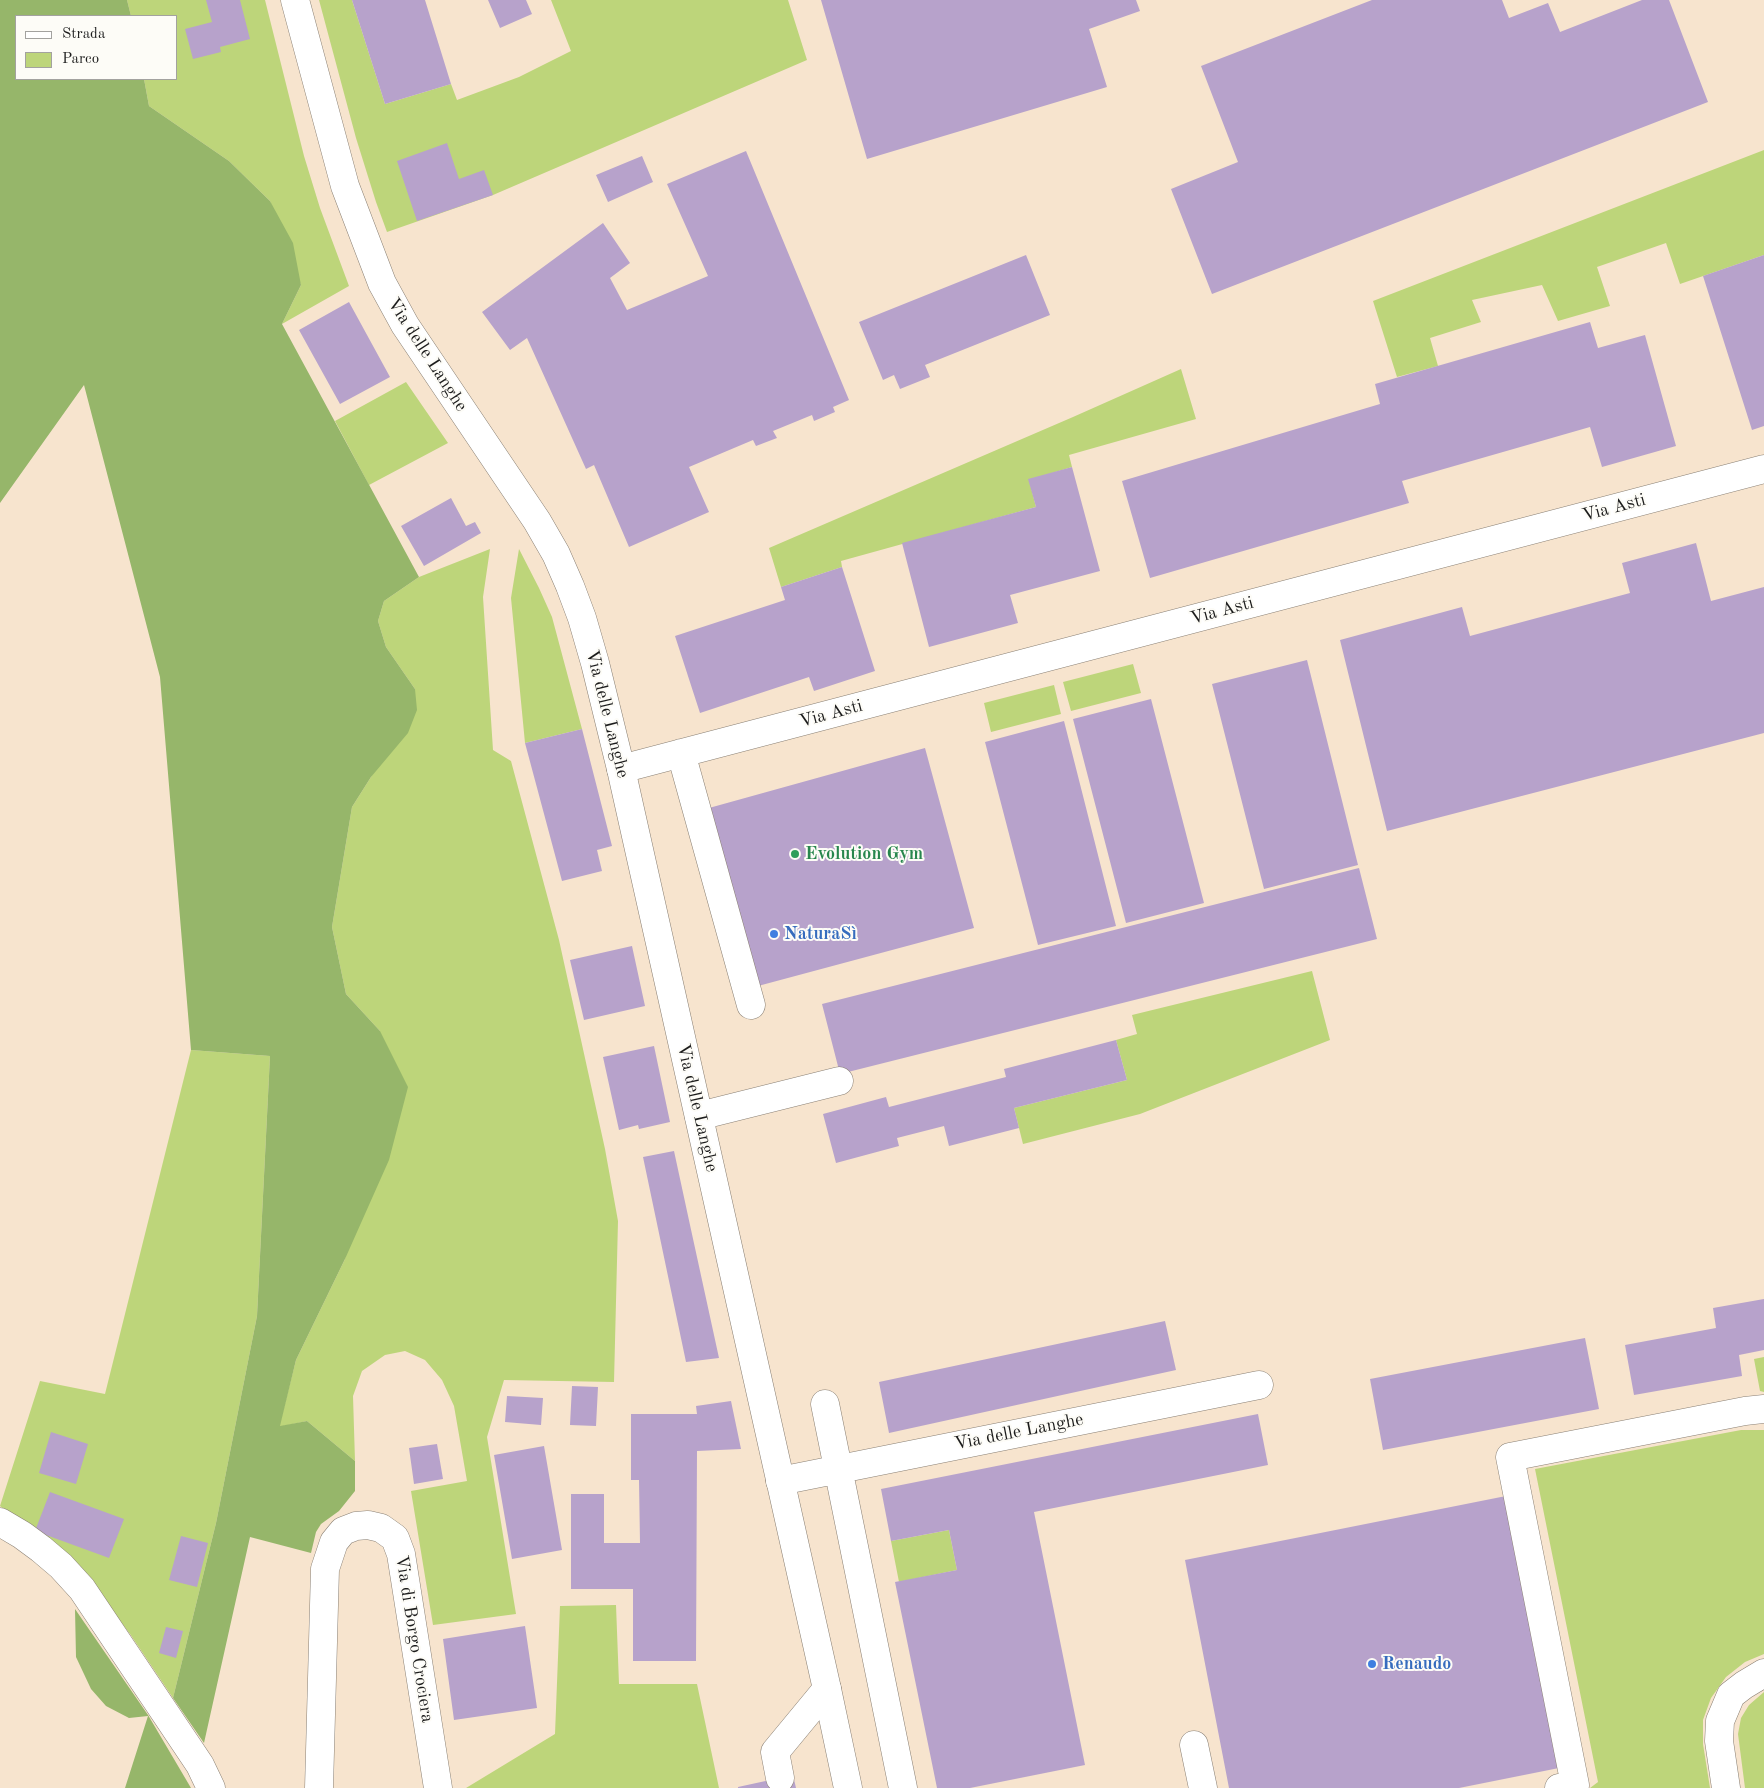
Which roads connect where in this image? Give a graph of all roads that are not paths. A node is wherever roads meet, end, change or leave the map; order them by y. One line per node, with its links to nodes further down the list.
1 (295, 0): 4 (street, Via delle Langhe)
2 (1764, 469): 3 (street, Via Asti)
3 (681, 753): 4 (street, Via Asti); 5 (street)
4 (621, 769): 7 (street, Via delle Langhe)
5 (751, 1005)
6 (839, 1081): 7 (street)
7 (699, 1116): 12 (street, Via delle Langhe)
8 (1258, 1385): 11 (street, Via delle Langhe)
9 (825, 1404): 11 (street)
10 (1764, 1409): 24 (street)
11 (838, 1469): 12 (street, Via delle Langhe); 22 (street)
12 (780, 1481): 15 (street, Via delle Langhe)
13 (0, 1522): 18 (street)
14 (1764, 1673): 25 (street)
15 (827, 1689): 17 (street); 21 (street, Via delle Langhe)
16 (1194, 1745): 23 (street)
17 (780, 1778)
18 (211, 1788)
19 (319, 1788): 20 (street, Via di Borgo Crociera)
20 (438, 1788)
21 (848, 1788)
22 (904, 1788)
23 (1203, 1788)
24 (1559, 1788)
25 (1726, 1788)

